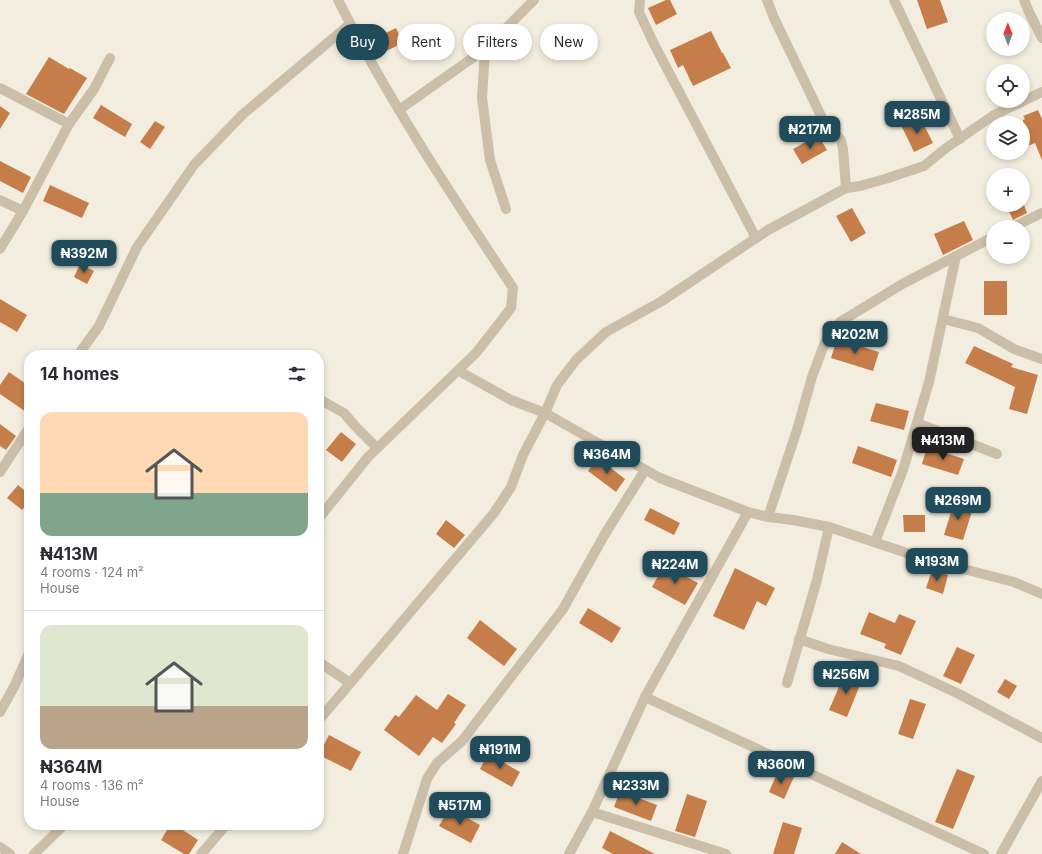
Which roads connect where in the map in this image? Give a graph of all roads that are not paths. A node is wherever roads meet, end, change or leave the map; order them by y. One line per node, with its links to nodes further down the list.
1 (338, 0): 7 (street)
2 (534, 0): 8 (street)
3 (640, 0): 26 (street)
4 (767, 0): 20 (street)
5 (894, 0): 19 (street)
6 (1024, 0): 10 (street)
7 (350, 24)
8 (510, 24)
9 (336, 36): 31 (street)
10 (1042, 38)
11 (110, 58): 18 (street)
12 (371, 60): 17 (street)
13 (471, 60): 17 (street)
14 (484, 60): 22 (street)
15 (0, 88): 18 (street)
16 (1042, 92): 19 (street)
17 (399, 110): 33 (street)
18 (69, 124): 23 (street)
19 (960, 139): 20 (street)
20 (846, 188): 26 (street)
21 (0, 200): 23 (street)
22 (506, 209)
23 (23, 211): 28 (street)
24 (1042, 213): 25 (street)
25 (1028, 220)
26 (756, 238): 35 (street)
27 (986, 241): 29 (street)
28 (0, 249)
29 (956, 256): 30 (street); 44 (street)
30 (942, 319): 32 (street); 36 (street)
31 (82, 350)
32 (1042, 356)
33 (459, 371): 35 (street); 38 (street)
34 (324, 401): 38 (street)
35 (545, 413): 40 (street); 51 (street)
36 (917, 423): 39 (street); 46 (street)
37 (24, 436): 41 (street)
38 (377, 448): 42 (street)
39 (997, 454)
40 (645, 470): 43 (street); 66 (street)
41 (0, 472)
42 (324, 512)
43 (748, 512): 44 (street); 53 (street)
44 (768, 517): 45 (street)
45 (830, 527): 46 (street); 48 (street)
46 (874, 542): 47 (street)
47 (1042, 594)
48 (799, 639): 52 (street); 56 (street)
49 (24, 664): 54 (street)
50 (324, 665): 51 (street)
51 (350, 683): 55 (street)
52 (787, 683)
53 (645, 697): 58 (street); 68 (street)
54 (0, 712)
55 (324, 714)
56 (1042, 738)
57 (1042, 781): 69 (street)
58 (592, 812): 62 (street); 67 (street)
59 (59, 830): 64 (street)
60 (222, 830): 65 (street)
61 (0, 847): 63 (street)
62 (720, 853)
63 (10, 854)
64 (34, 854)
65 (201, 854)
66 (403, 854)
67 (569, 854)
68 (984, 854)
69 (1001, 854)

